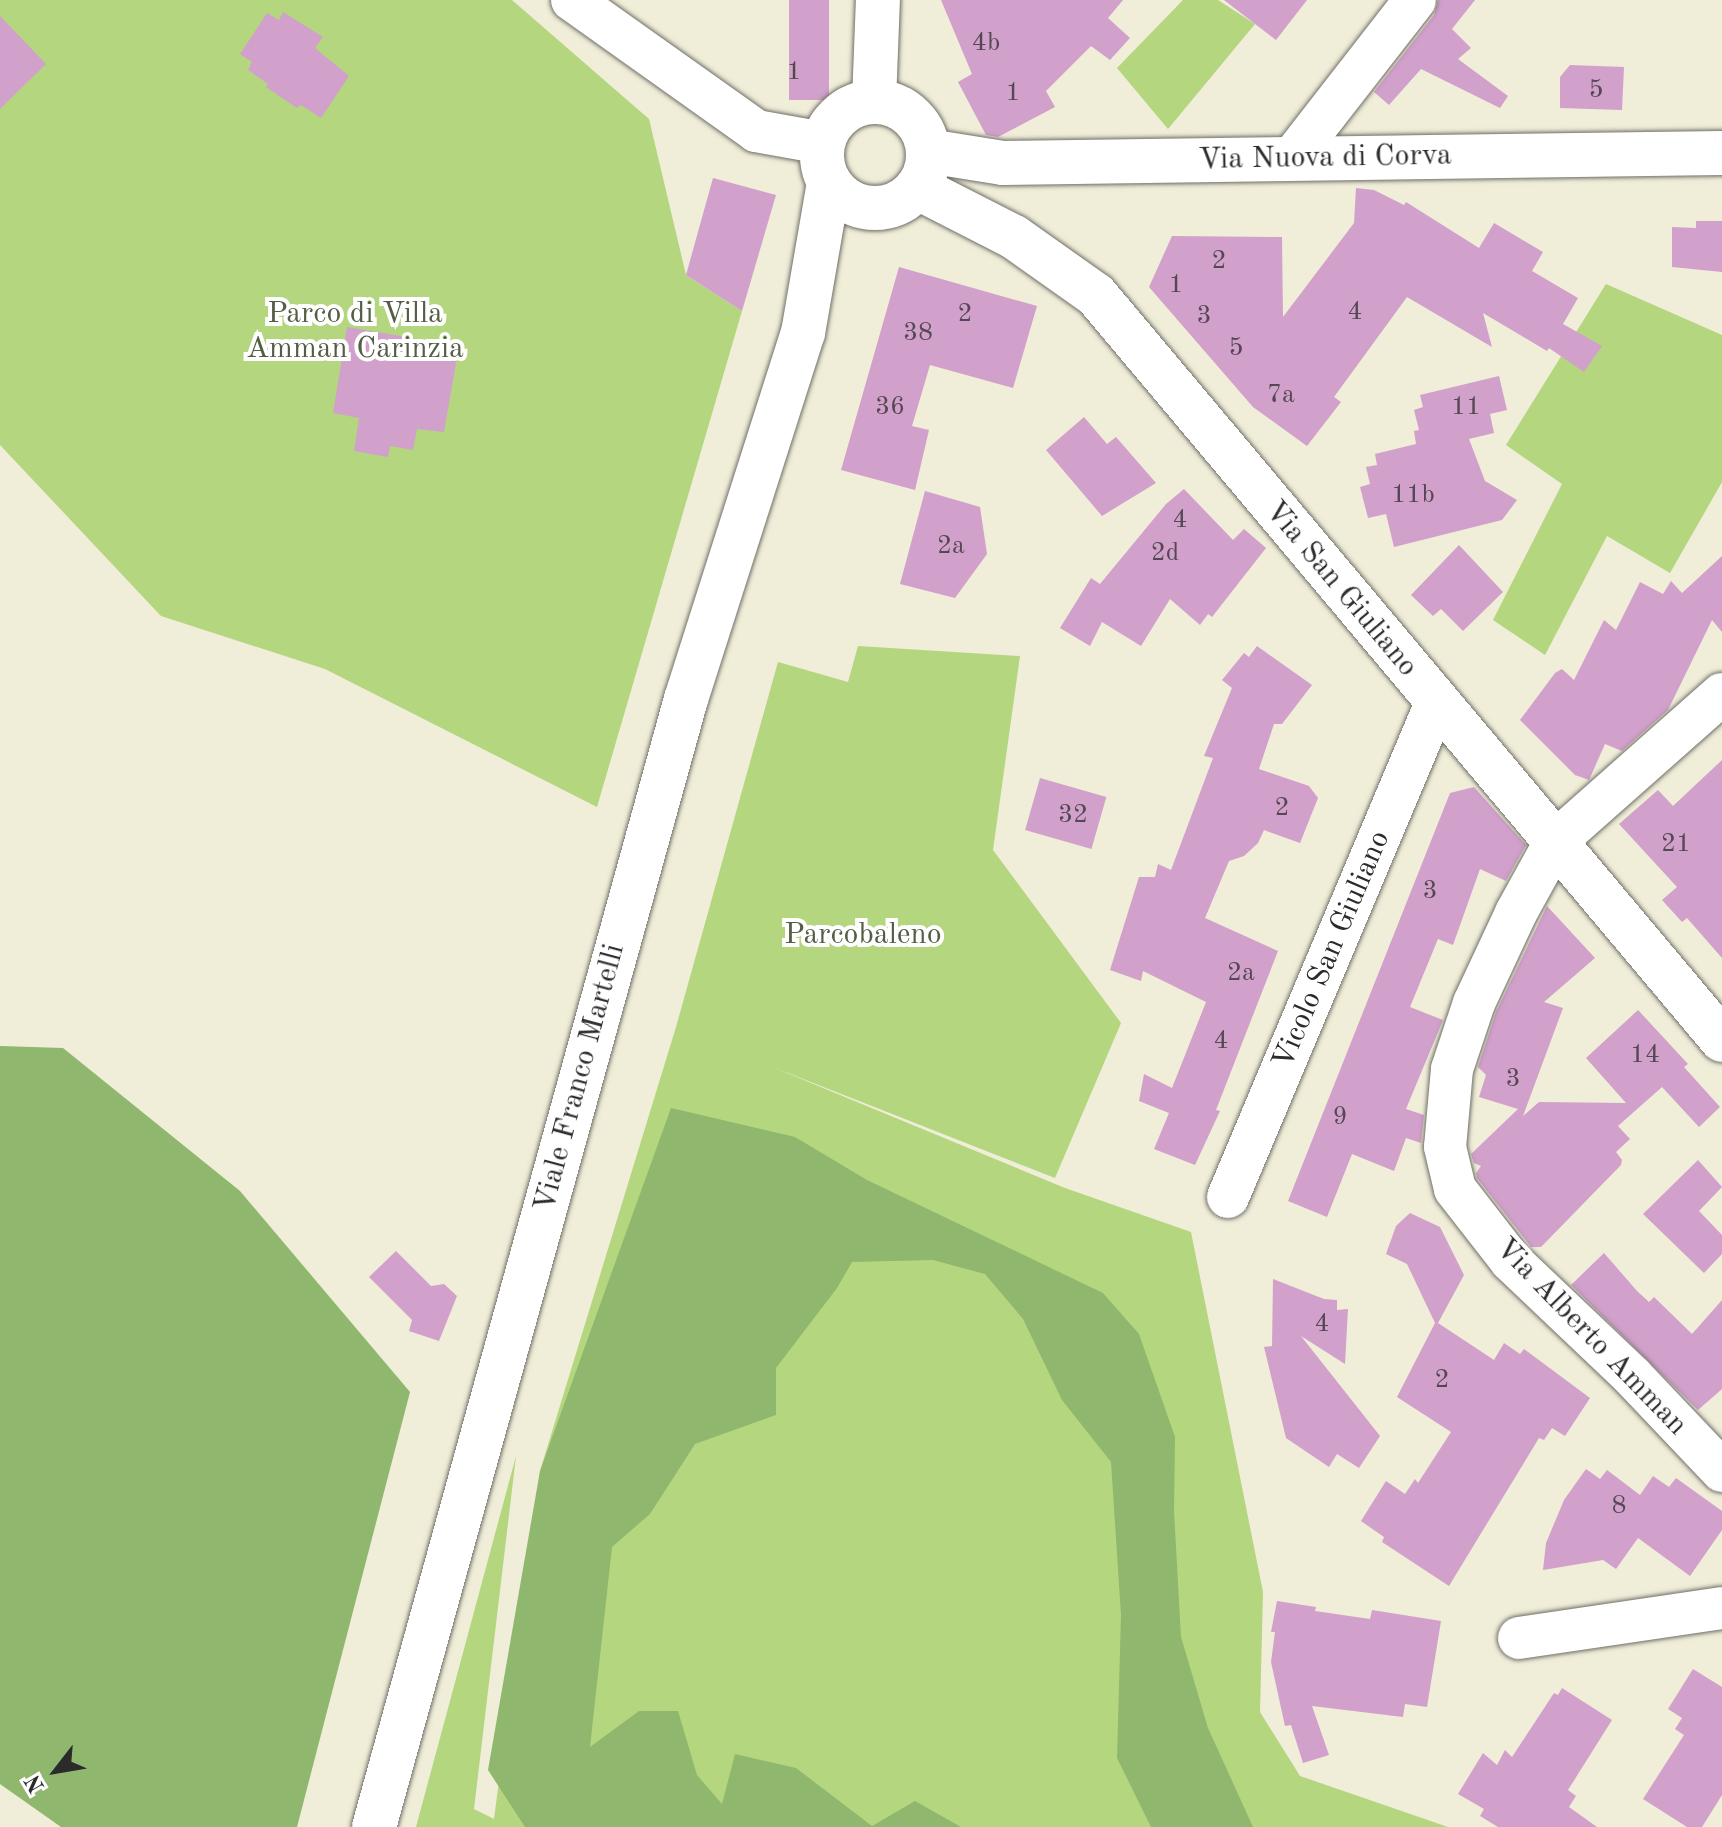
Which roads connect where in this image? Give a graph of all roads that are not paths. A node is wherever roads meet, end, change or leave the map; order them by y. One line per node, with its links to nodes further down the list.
1 (572, 0): 7 (street)
2 (878, 0): 4 (main road)
3 (1415, 0): 6 (street)
4 (874, 102): 7 (main road); 8 (main road)
5 (1722, 153): 6 (main road, Via Nuova di Corva)
6 (1292, 158): 8 (main road, Via Nuova di Corva)
7 (826, 162): 9 (main road); 10 (main road, Viale Franco Martelli)
8 (923, 169): 9 (main road); 12 (main road, Via San Giuliano)
9 (866, 208): 10 (main road, Viale Franco Martelli)
10 (803, 333): 19 (main road, Viale Franco Martelli)
11 (1722, 694): 13 (street, Via Alberto Amman)
12 (1436, 703): 13 (main road, Via San Giuliano); 15 (street, Vicolo San Giuliano)
13 (1555, 842): 14 (main road, Via San Giuliano); 16 (street, Via Alberto Amman)
14 (1722, 1040)
15 (1228, 1197)
16 (1722, 1471)
17 (1722, 1608): 18 (street)
18 (1519, 1638)
19 (374, 1827)

